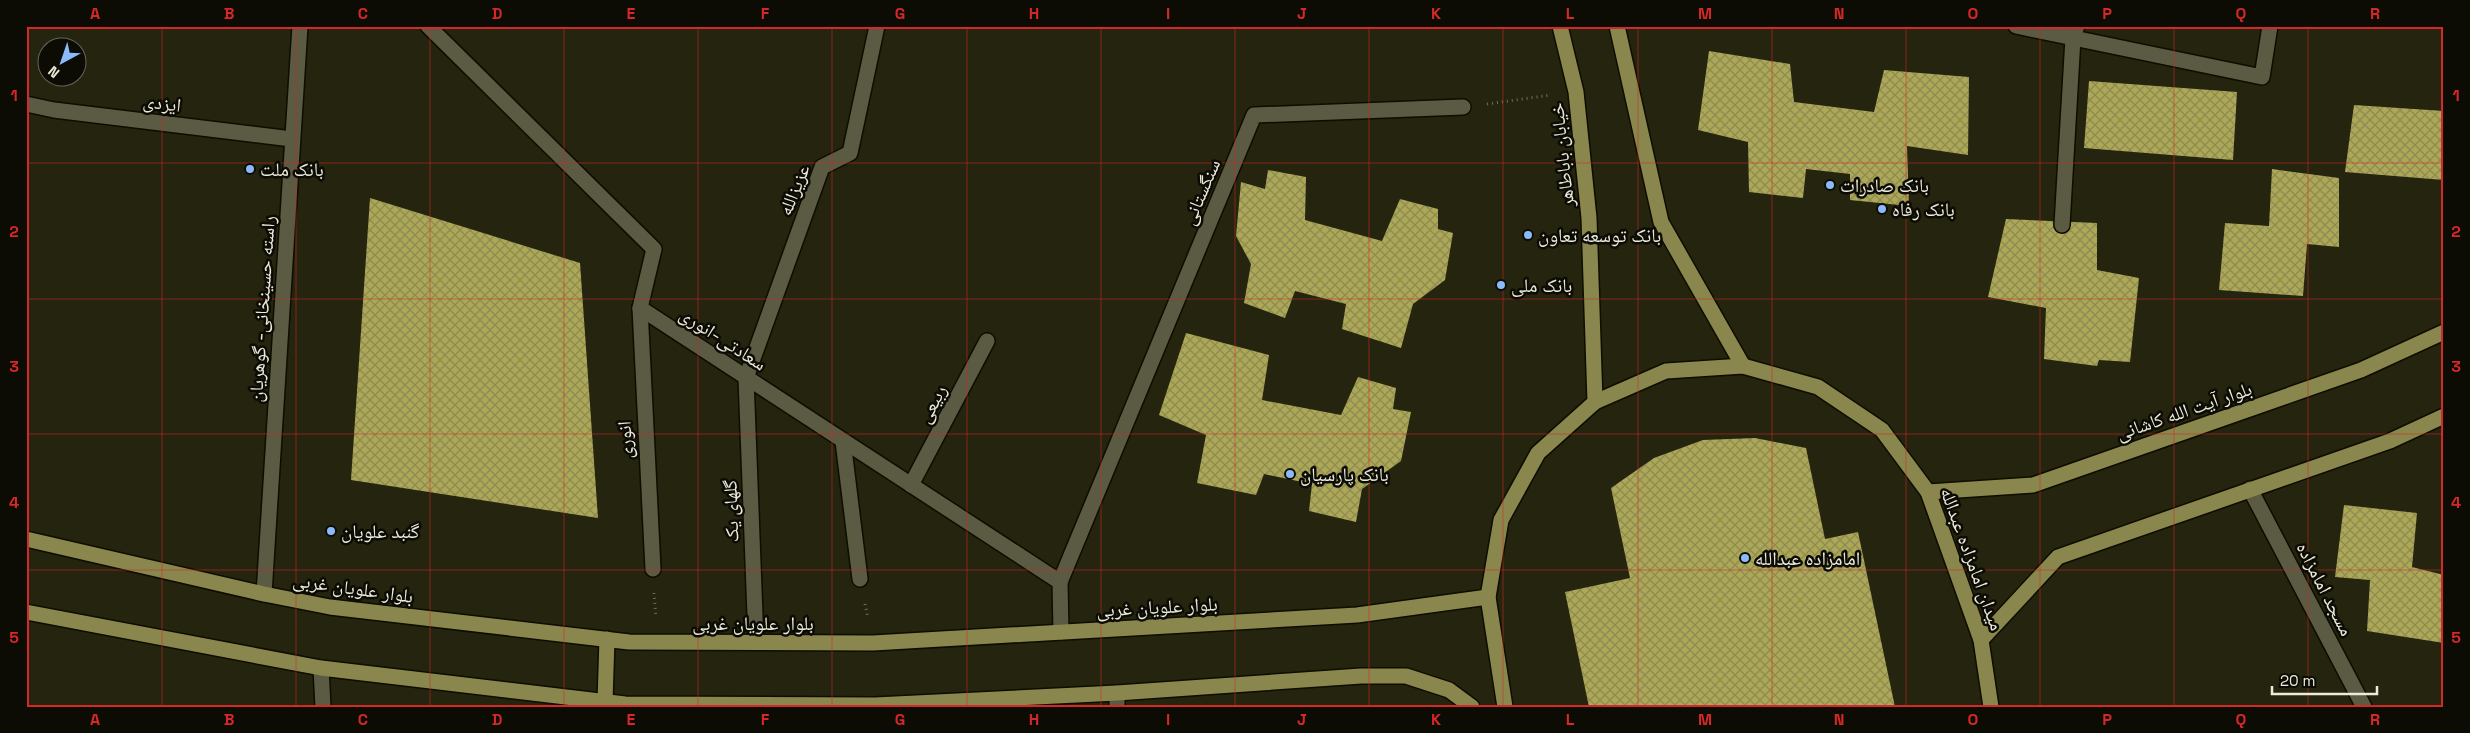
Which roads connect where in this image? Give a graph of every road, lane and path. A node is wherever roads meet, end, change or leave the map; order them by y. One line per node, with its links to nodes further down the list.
1 (300, 26): 12 (street, راسته حسینخانی- گوهریان)
2 (428, 26): 14 (street)
3 (877, 26): 18 (street, عزیزالله)
4 (1560, 26): 9 (main road, خیابان باباطاهر)
5 (1617, 26): 17 (main road)
6 (2016, 26): 8 (street)
7 (2270, 26): 8 (street)
8 (2075, 32): 13 (street)
9 (1576, 92): 11 (path); 19 (main road, خیابان باباطاهر)
10 (26, 104): 12 (street, ایزدی)
11 (1464, 107): 28 (street, سنگستانی)
12 (292, 139): 29 (street, راسته حسینخانی- گوهریان)
13 (2062, 224)
14 (640, 308): 18 (street, سعادتی-انوری); 26 (street, انوری)
15 (2444, 332): 24 (main road, بلوار آیت الله کاشانی)
16 (987, 342): 22 (street, ربیعی)
17 (1743, 366): 19 (main road, میدان امامزاده عبدالله); 24 (main road, میدان امامزاده عبدالله)
18 (746, 378): 21 (street, سعادتی-انوری); 36 (street, گلهای یک)
19 (1595, 402): 30 (main road, میدان امامزاده عبدالله)
20 (2444, 416): 23 (main road)
21 (843, 441): 22 (street, سعادتی-انوری); 27 (street)
22 (911, 485): 28 (street, سعادتی-انوری)
23 (2250, 489): 34 (main road); 47 (street, مسجد امامزاده)
24 (1928, 492): 34 (main road, میدان امامزاده عبدالله)
25 (26, 540): 29 (main road, بلوار علویان غربی)
26 (653, 569): 35 (path)
27 (860, 578): 37 (path)
28 (1060, 582): 32 (street)
29 (264, 594): 33 (main road, بلوار علویان غربی)
30 (1488, 597): 32 (main road, بلوار علویان غربی); 45 (main road, میدان امامزاده عبدالله)
31 (26, 612): 38 (main road)
32 (1062, 632): 37 (main road, بلوار علویان غربی)
33 (607, 639): 35 (main road, بلوار علویان غربی); 40 (main road)
34 (1981, 640): 46 (main road, میدان امامزاده عبدالله)
35 (658, 642): 36 (main road, بلوار علویان غربی)
36 (756, 642): 37 (main road, بلوار علویان غربی)
37 (873, 643)
38 (321, 668): 40 (main road); 43 (street)
39 (1117, 700): 42 (main road); 44 (main road)
40 (606, 701): 41 (main road)
41 (626, 705): 42 (main road)
42 (875, 706)
43 (324, 707)
44 (1472, 707)
45 (1504, 707)
46 (1991, 707)
47 (2364, 707)

